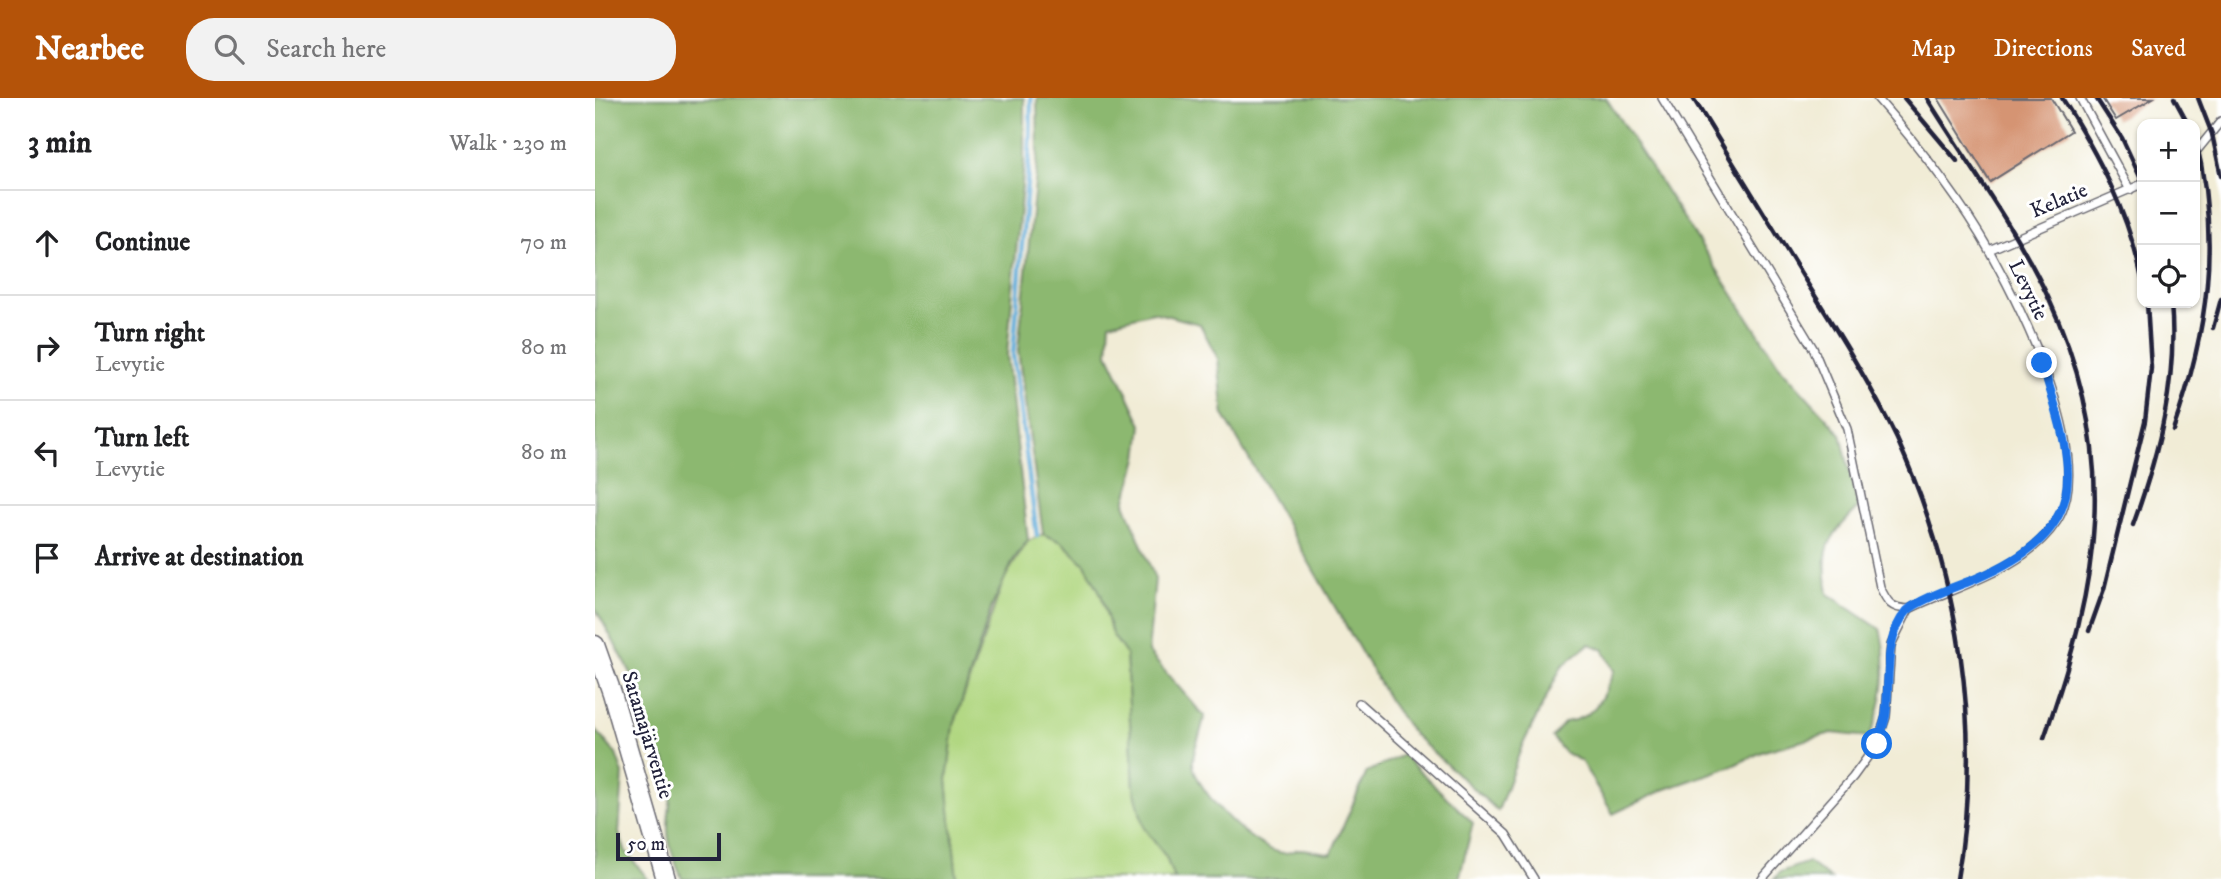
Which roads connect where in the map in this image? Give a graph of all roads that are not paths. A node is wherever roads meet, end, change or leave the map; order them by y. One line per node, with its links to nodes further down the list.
1 (1662, 98): 9 (lane)
2 (1877, 98): 8 (lane, Levytie)
3 (2080, 98): 7 (lane)
4 (2221, 121): 5 (lane)
5 (2200, 147)
6 (2137, 186): 7 (lane, Kelatie)
7 (2130, 190): 8 (lane, Kelatie)
8 (1989, 250): 9 (lane, Levytie)
9 (1909, 609): 14 (lane)
10 (595, 645): 12 (street, Satamajärventie)
11 (1359, 703): 13 (lane)
12 (666, 879)
13 (1534, 879)
14 (1762, 879)

